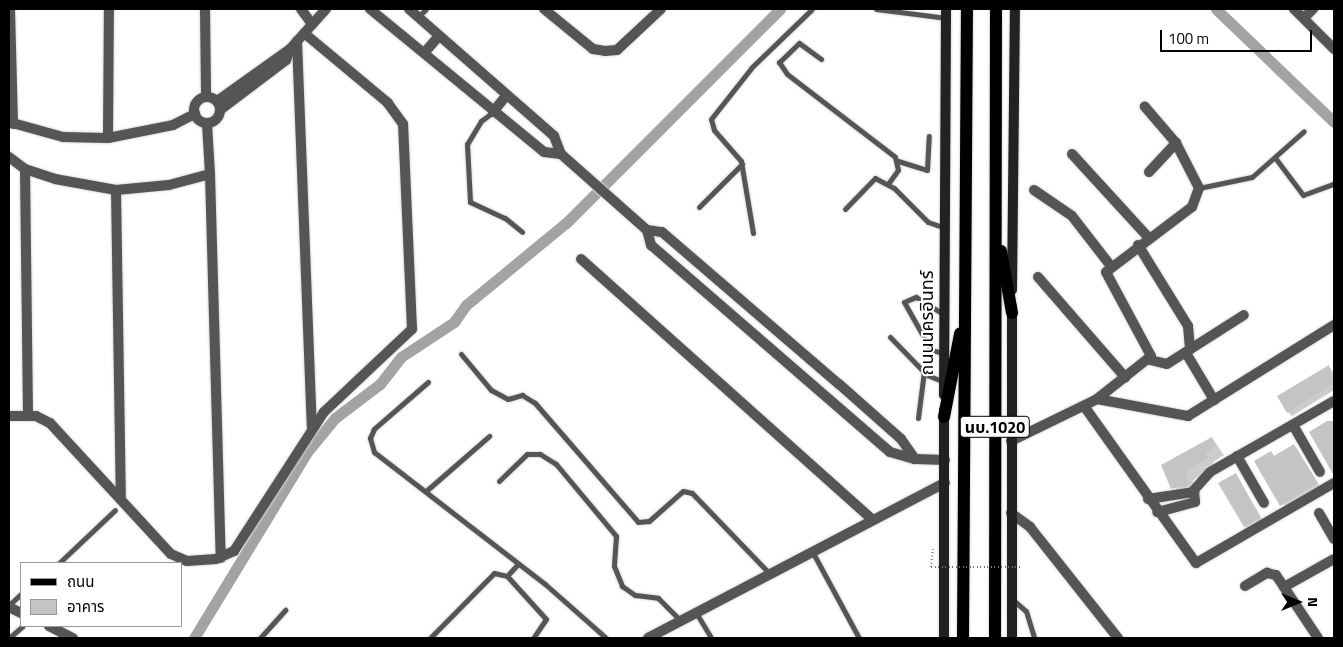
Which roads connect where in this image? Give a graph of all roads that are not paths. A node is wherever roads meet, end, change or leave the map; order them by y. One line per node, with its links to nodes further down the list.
1 (10, 9): 35 (street)
2 (109, 9): 39 (street)
3 (205, 9): 30 (street)
4 (301, 9): 23 (street)
5 (326, 9): 23 (street)
6 (370, 9): 27 (street)
7 (409, 9): 21 (street)
8 (426, 9): 21 (lane)
9 (544, 9): 19 (street)
10 (661, 9): 19 (street)
11 (812, 9): 46 (lane)
12 (876, 9): 18 (lane)
13 (967, 9): 69 (main road, นบ.1020)
14 (996, 9): 57 (main road, นบ.1020)
15 (1015, 9): 70 (main road, นบ.1020)
16 (1294, 9): 22 (street)
17 (1313, 9): 22 (street)
18 (894, 11): 20 (lane)
19 (649, 14)
20 (946, 14): 58 (main road, ถนนนครอินทร์ / นบ.1020)
21 (418, 17): 24 (street)
22 (1304, 18): 26 (street)
23 (312, 24): 25 (street)
24 (439, 36): 27 (street); 29 (street)
25 (297, 41): 31 (street); 95 (street); 95 (street)
26 (1334, 49)
27 (425, 52): 33 (street)
28 (821, 59): 45 (lane)
29 (506, 96): 33 (street); 41 (street)
30 (206, 97): 31 (street); 34 (street)
31 (219, 106): 36 (street)
32 (1144, 107): 40 (street)
33 (493, 112): 41 (street); 60 (lane)
34 (195, 114): 36 (street); 39 (street)
35 (11, 123): 39 (street)
36 (207, 123): 49 (street)
37 (1304, 132): 44 (lane)
38 (929, 136): 45 (lane)
39 (108, 138)
40 (1176, 143): 48 (street); 52 (street)
41 (561, 154): 59 (street)
42 (1072, 154): 62 (street)
43 (9, 157): 47 (street)
44 (1276, 159): 51 (lane); 52 (lane)
45 (898, 161): 50 (lane)
46 (742, 164): 55 (lane); 61 (lane)
47 (25, 169): 53 (street); 89 (street)
48 (1148, 172)
49 (210, 174): 53 (street); 118 (street)
50 (888, 184): 56 (lane); 58 (lane)
51 (1334, 184)
52 (1199, 188): 62 (street)
53 (116, 190): 108 (street)
54 (1034, 190): 65 (street)
55 (699, 207)
56 (845, 209)
57 (994, 216): 70 (main road); 146 (main road, นบ.1020)
58 (945, 228): 71 (main road, ถนนนครอินทร์ / นบ.1020)
59 (647, 230): 67 (street); 68 (street)
60 (522, 232)
61 (753, 233)
62 (1149, 238): 63 (street)
63 (1138, 246): 65 (street); 75 (street)
64 (581, 259): 115 (street)
65 (1110, 265): 78 (street)
66 (1038, 276): 80 (street)
67 (726, 287): 68 (street); 83 (street)
68 (715, 300): 84 (street)
69 (966, 300): 92 (main road); 145 (main road, นบ.1020)
70 (1012, 312): 98 (main road, นบ.1020)
71 (945, 315): 76 (main road, ถนนนครอินทร์ / นบ.1020); 76 (lane)
72 (1244, 315): 75 (street)
73 (1334, 325): 86 (street)
74 (890, 337): 79 (lane)
75 (1188, 351): 78 (street); 86 (street)
76 (944, 353): 82 (main road, ถนนนครอินทร์ / นบ.1020)
77 (461, 354): 122 (lane)
78 (1150, 360): 80 (street)
79 (924, 371): 82 (lane); 91 (lane)
80 (1125, 377): 85 (street)
81 (428, 382): 106 (lane)
82 (944, 382): 92 (main road, ถนนนครอินทร์ / นบ.1020)
83 (839, 384): 84 (street); 93 (street)
84 (828, 396): 96 (street)
85 (1096, 399): 86 (street); 88 (street)
86 (1214, 400)
87 (1334, 401): 94 (street)
88 (1084, 406): 98 (street); 109 (street)
89 (28, 415): 90 (street); 108 (street)
90 (9, 416)
91 (918, 418)
92 (944, 418): 101 (main road, ถนนนครอินทร์ / นบ.1020)
93 (879, 419): 96 (street); 100 (street)
94 (1293, 424): 99 (street); 102 (street)
95 (312, 427): 118 (street)
96 (867, 431): 100 (street)
97 (490, 436): 106 (lane)
98 (1011, 441): 114 (main road, นบ.1020)
99 (1237, 456): 107 (street); 110 (street)
100 (915, 459): 101 (street)
101 (945, 460): 104 (main road, ถนนนครอินทร์ / นบ.1020)
102 (1320, 472)
103 (499, 481): 132 (lane)
104 (945, 483): 115 (street); 144 (main road, ถนนนครอินทร์ / นบ.1020)
105 (1334, 483): 112 (street)
106 (426, 491): 121 (lane)
107 (1193, 491): 109 (street); 112 (street)
108 (121, 497): 118 (street)
109 (1148, 499): 112 (street)
110 (1264, 503)
111 (114, 510): 120 (lane)
112 (1157, 512)
113 (1319, 512): 116 (street)
114 (1011, 513): 127 (main road, นบ.1020); 149 (street)
115 (872, 519): 117 (street)
116 (1334, 538)
117 (813, 553): 122 (street); 143 (lane)
118 (221, 558)
119 (1334, 559): 125 (street)
120 (60, 562)
121 (518, 564): 123 (lane); 140 (lane)
122 (770, 574): 130 (street)
123 (507, 576): 138 (lane); 139 (lane)
124 (1245, 586): 125 (street)
125 (1284, 587): 150 (street)
126 (20, 595): 128 (lane)
127 (1011, 598): 147 (main road, นบ.1020); 148 (lane)
128 (9, 606): 131 (street)
129 (285, 610): 137 (lane)
130 (694, 611): 132 (street); 142 (lane)
131 (20, 612)
132 (679, 619): 141 (street)
133 (22, 627): 135 (lane)
134 (51, 627): 136 (street)
135 (9, 638)
136 (74, 638)
137 (260, 638)
138 (430, 638)
139 (533, 638)
140 (606, 638)
141 (648, 638)
142 (711, 638)
143 (859, 638)
144 (944, 638)
145 (963, 638)
146 (995, 638)
147 (1012, 638)
148 (1034, 638)
149 (1118, 638)
150 (1318, 638)

